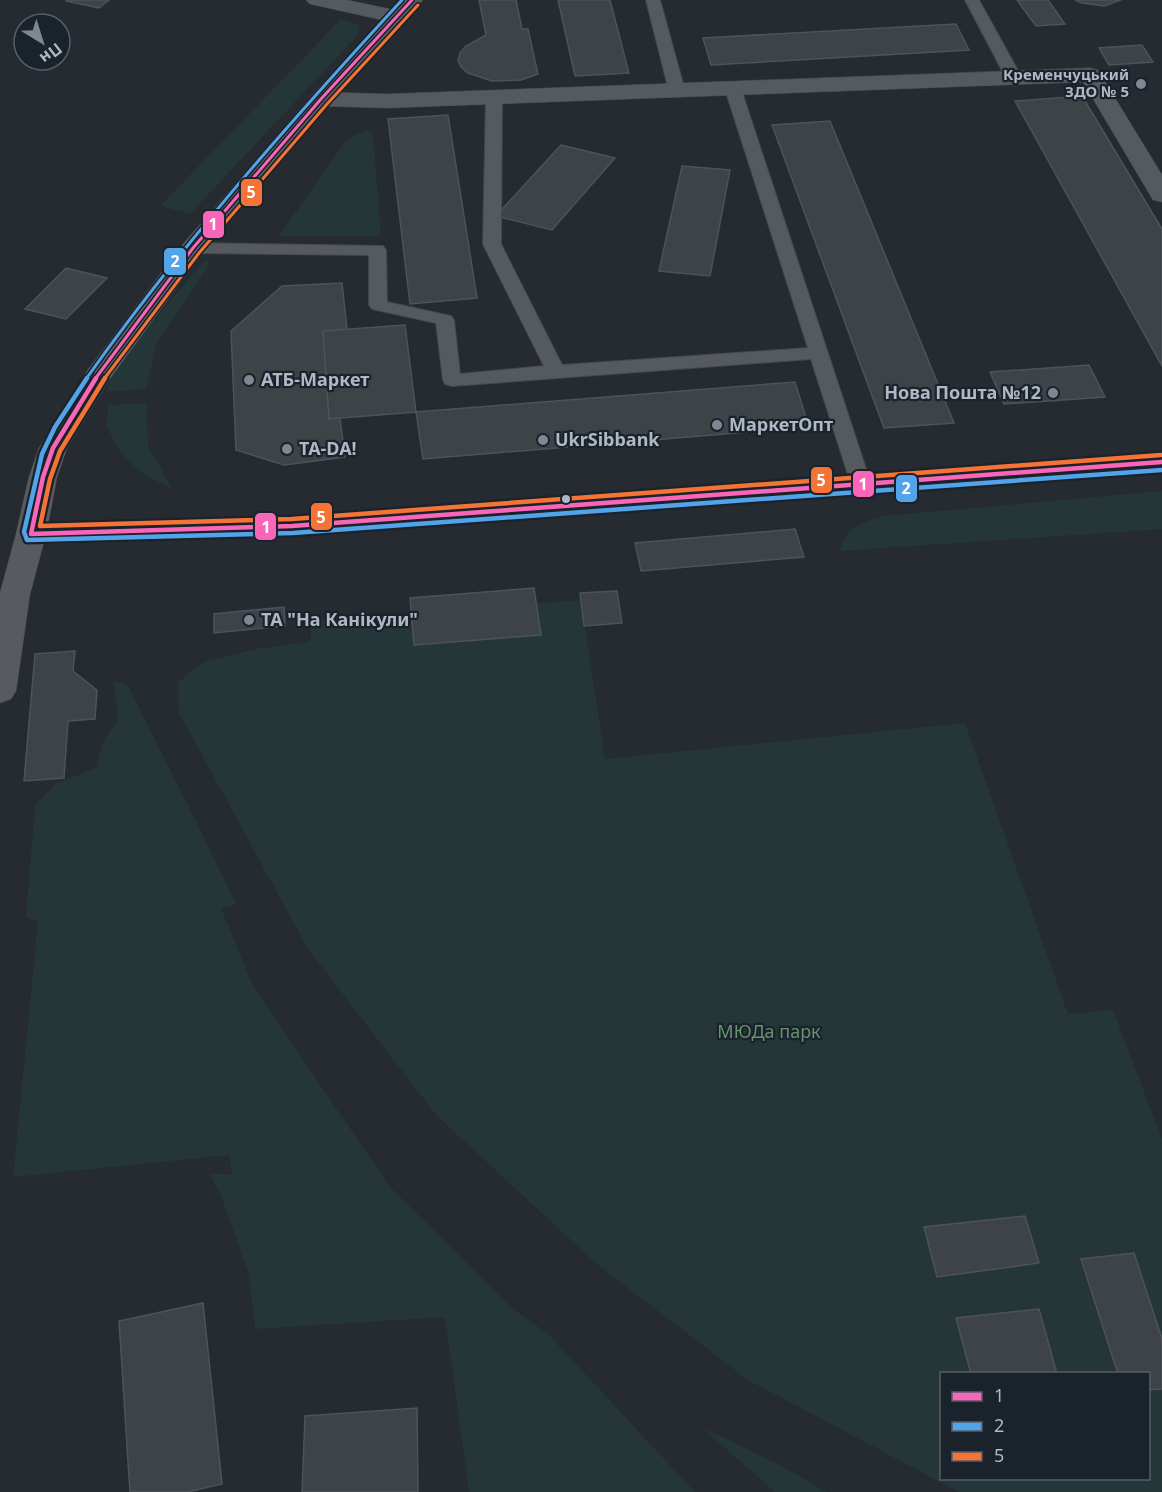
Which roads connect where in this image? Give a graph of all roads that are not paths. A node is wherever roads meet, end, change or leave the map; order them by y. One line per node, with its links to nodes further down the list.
1 (317, 0): 4 (street)
2 (653, 0): 7 (lane)
3 (972, 0): 5 (lane)
4 (404, 9): 9 (highway)
5 (1014, 78): 6 (street); 10 (street)
6 (733, 89): 7 (street); 12 (lane)
7 (677, 91): 8 (street)
8 (494, 98): 9 (street); 13 (lane)
9 (321, 99): 11 (highway)
10 (1162, 195)
11 (193, 248): 13 (lane); 16 (highway)
12 (819, 353): 13 (lane); 15 (lane)
13 (556, 371)
14 (1162, 462): 15 (highway)
15 (861, 484): 16 (highway)
16 (31, 534): 17 (main road)
17 (0, 691)

